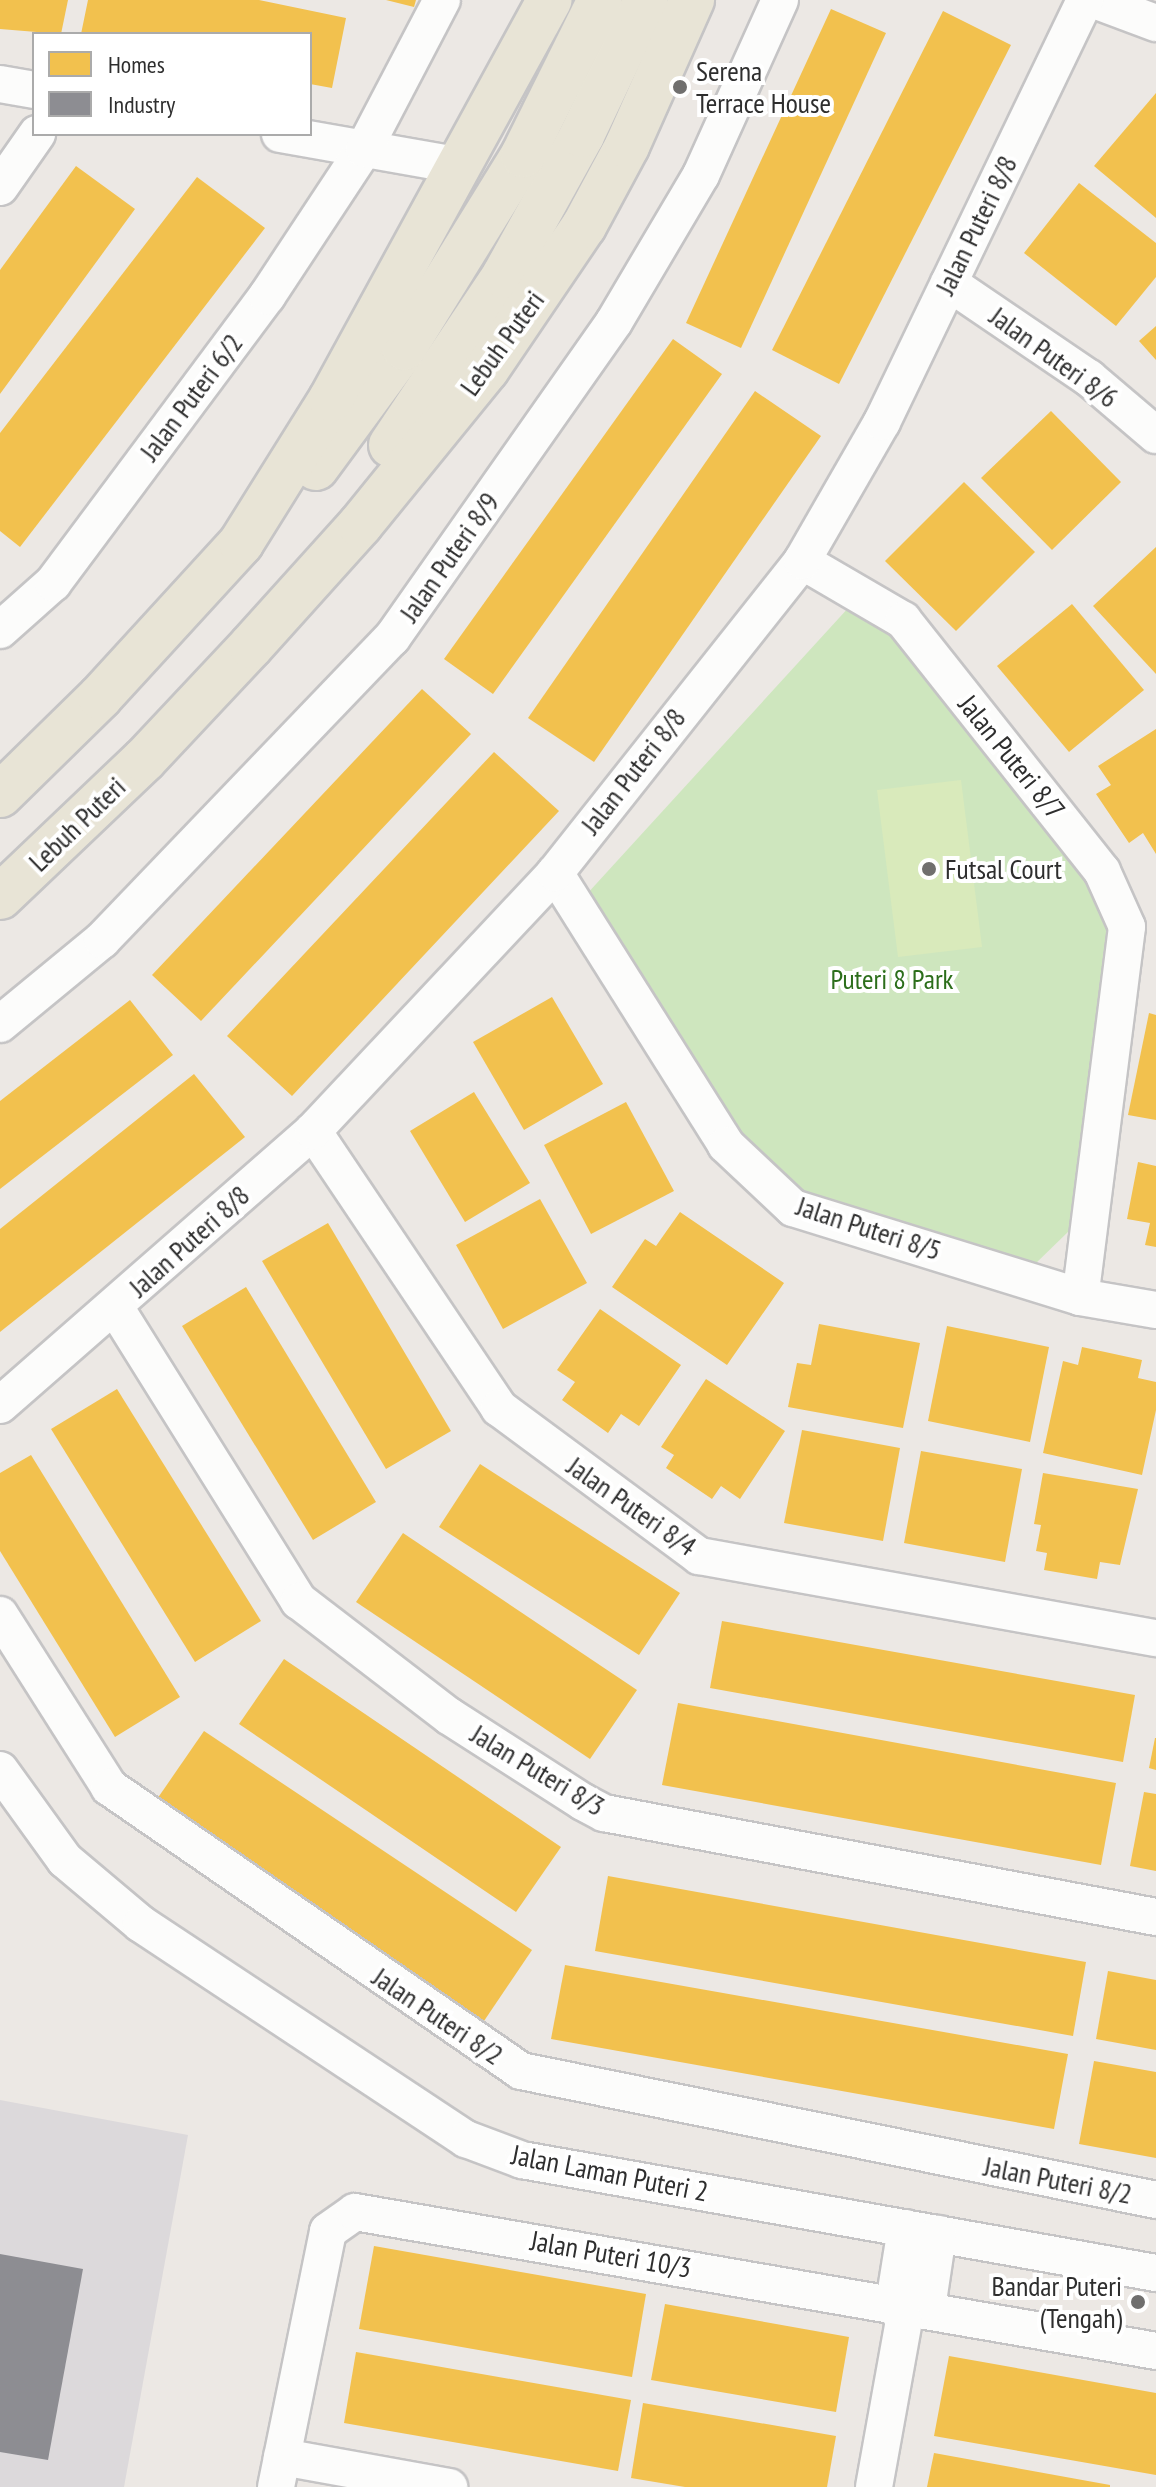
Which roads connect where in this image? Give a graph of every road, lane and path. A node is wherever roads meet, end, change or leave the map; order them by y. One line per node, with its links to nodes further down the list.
1 (442, 0): 14 (street, Jalan Puteri 6/2)
2 (549, 0): 15 (main road)
3 (600, 0): 19 (main road)
4 (646, 0): 22 (main road, Lebuh Puteri)
5 (692, 0): 22 (main road, Lebuh Puteri)
6 (780, 0): 26 (street, Jalan Puteri 8/9)
7 (1085, 0): 17 (street, Jalan Puteri 8/8)
8 (1094, 0): 9 (street)
9 (1156, 23)
10 (0, 84): 11 (street)
11 (32, 90)
12 (36, 136): 16 (street)
13 (291, 136): 14 (street)
14 (364, 149): 15 (street); 21 (street, Jalan Puteri 6/2)
15 (461, 166): 19 (main road)
16 (0, 187)
17 (949, 283): 18 (street, Jalan Puteri 8/6); 20 (street, Jalan Puteri 8/8)
18 (1156, 435)
19 (241, 543): 23 (main road)
20 (802, 561): 24 (street, Jalan Puteri 8/8); 28 (street, Jalan Puteri 8/7)
21 (0, 630)
22 (251, 646): 25 (main road, Lebuh Puteri)
23 (0, 795)
24 (555, 873): 27 (street, Jalan Puteri 8/8); 28 (street, Jalan Puteri 8/5)
25 (0, 897)
26 (0, 1024)
27 (313, 1131): 29 (street, Jalan Puteri 8/8); 33 (street, Jalan Puteri 8/4)
28 (1080, 1297): 30 (street, Jalan Puteri 8/5)
29 (115, 1307): 31 (street, Jalan Puteri 8/8); 35 (street, Jalan Puteri 8/3)
30 (1156, 1310)
31 (0, 1405)
32 (0, 1615): 36 (street, Jalan Puteri 8/2)
33 (1156, 1638)
34 (0, 1770): 37 (street, Jalan Laman Puteri 2)
35 (1156, 1917)
36 (1156, 2200)
37 (922, 2231): 38 (street, Jalan Laman Puteri 2); 39 (street)
38 (1156, 2273)
39 (908, 2311): 40 (street, Jalan Puteri 10/3); 41 (street, Jalan Puteri 10/3); 43 (street)
40 (1156, 2351)
41 (279, 2472): 42 (street)
42 (449, 2487)
43 (874, 2487)

